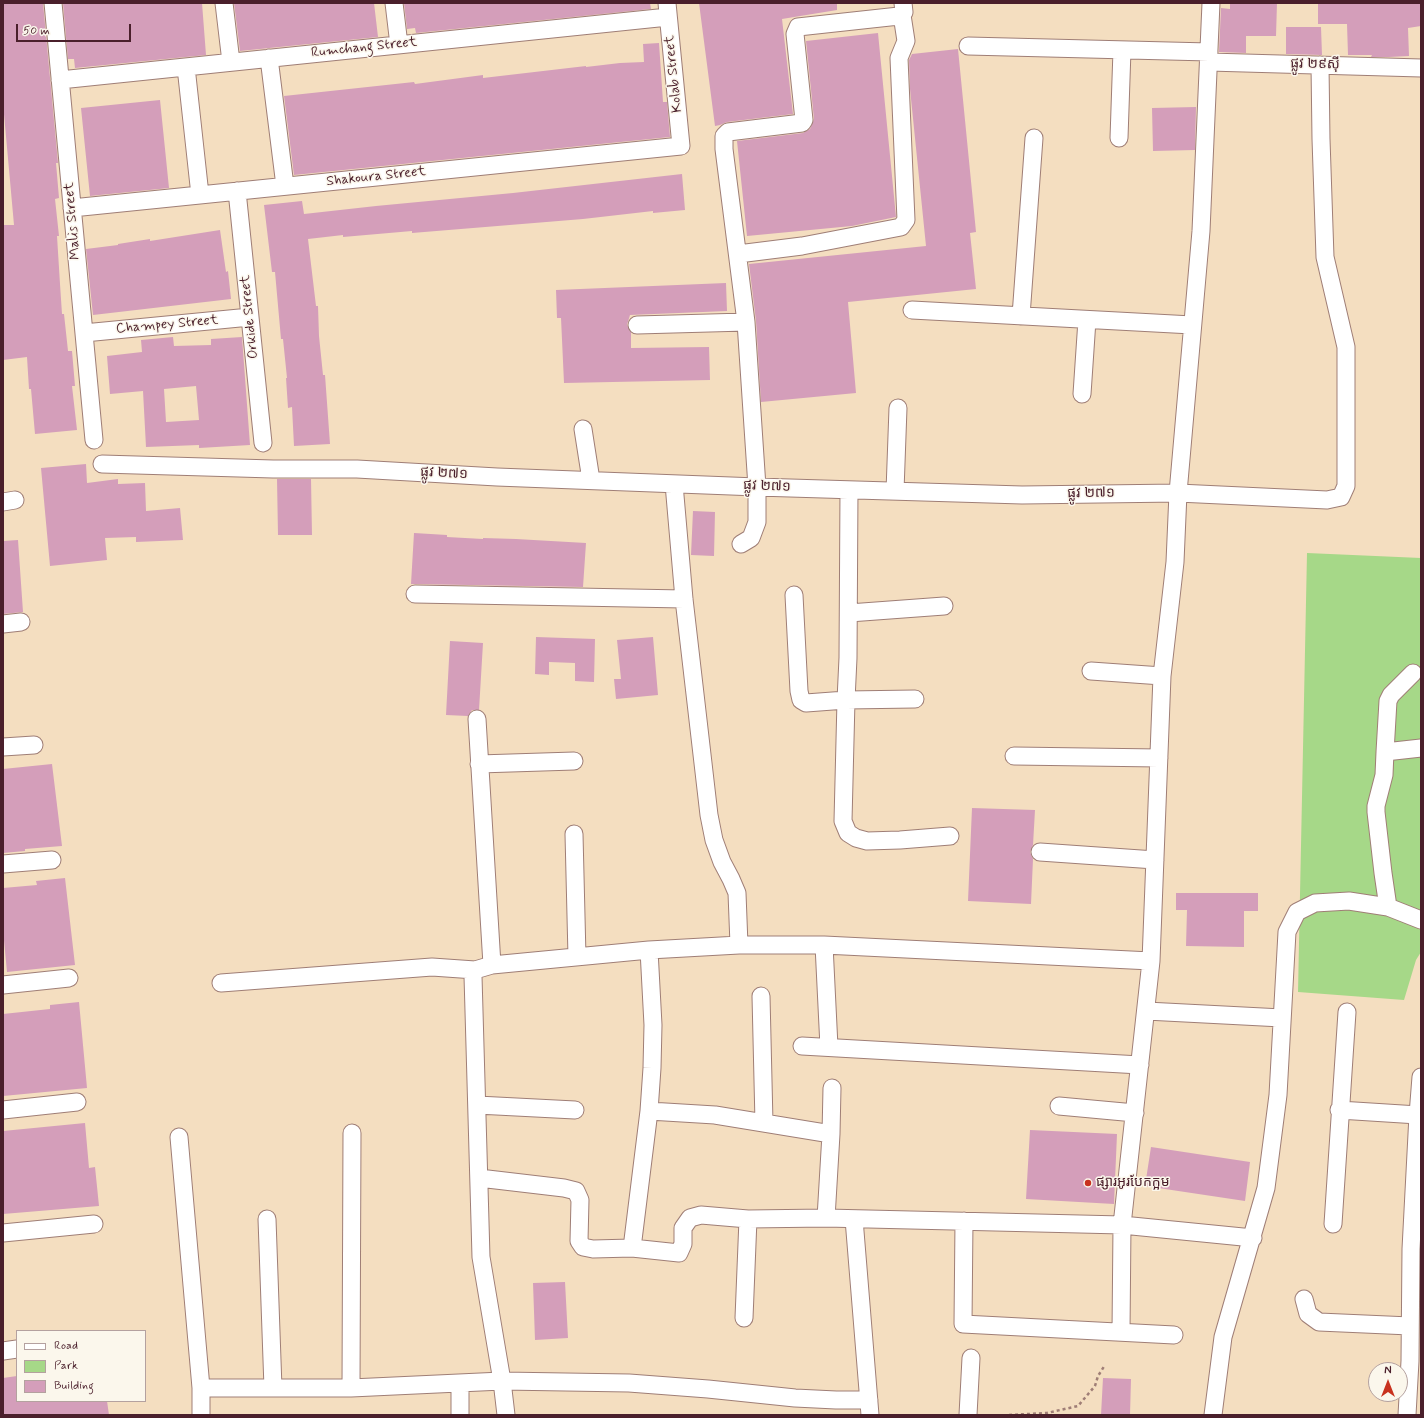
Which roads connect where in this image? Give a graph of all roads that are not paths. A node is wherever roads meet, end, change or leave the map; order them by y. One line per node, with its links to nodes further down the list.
1 (53, 3): 16 (street, Malis Street)
2 (224, 3): 12 (street)
3 (394, 3): 7 (street)
4 (1211, 3): 10 (street)
5 (902, 9): 24 (street); 24 (street)
6 (667, 10): 7 (street, Rumchang Street); 19 (street, Kolab Street)
7 (399, 45): 11 (street, Rumchang Street)
8 (968, 46): 9 (street, ផ្លូវ ២៩ស៊ី)
9 (1122, 50): 10 (street, ផ្លូវ ២៩ស៊ី); 18 (street)
10 (1209, 57): 13 (street, ផ្លូវ ២៩ស៊ី); 30 (street)
11 (269, 58): 12 (street, Rumchang Street); 20 (street)
12 (230, 62): 14 (street, Rumchang Street)
13 (1320, 65): 15 (street, ផ្លូវ ២៩ស៊ី); 44 (street, ផ្លូវ ២៧១)
14 (186, 67): 16 (street, Rumchang Street); 22 (street)
15 (1421, 68)
16 (60, 80): 23 (street, Malis Street)
17 (1034, 138): 26 (street)
18 (1119, 138)
19 (681, 146): 20 (street, Shakoura Street)
20 (285, 186): 21 (street, Shakoura Street)
21 (237, 191): 22 (street, Shakoura Street); 27 (street, Orkide Street)
22 (200, 195): 23 (street, Shakoura Street)
23 (72, 208): 32 (street, Malis Street)
24 (738, 254): 31 (street)
25 (912, 310): 26 (street)
26 (1021, 316): 28 (street)
27 (250, 317): 32 (street, Champey Street); 37 (street, Orkide Street)
28 (1087, 320): 30 (street); 33 (street)
29 (638, 326): 31 (street)
30 (1192, 326): 44 (street)
31 (746, 329): 41 (street)
32 (84, 333): 36 (street, Malis Street)
33 (1082, 394)
34 (898, 408): 43 (street)
35 (584, 429): 39 (street)
36 (94, 440)
37 (263, 443)
38 (102, 464): 39 (street, ផ្លូវ ២៧១)
39 (591, 480): 40 (street, ផ្លូវ ២៧១)
40 (674, 484): 41 (street, ផ្លូវ ២៧១); 48 (street)
41 (757, 487): 42 (street, ផ្លូវ ២៧១); 45 (street)
42 (849, 490): 43 (street, ផ្លូវ ២៧១); 50 (street)
43 (895, 491): 44 (street, ផ្លូវ ២៧១)
44 (1178, 493): 55 (street)
45 (741, 544)
46 (415, 594): 48 (street)
47 (794, 595): 57 (street)
48 (684, 599): 75 (street)
49 (944, 606): 50 (street)
50 (849, 613): 57 (street)
51 (21, 622): 52 (street)
52 (3, 624)
53 (1091, 671): 55 (street)
54 (1413, 673): 62 (street)
55 (1162, 676): 64 (street)
56 (915, 699): 57 (street)
57 (846, 700): 68 (street)
58 (477, 718): 66 (street)
59 (34, 745): 60 (street)
60 (3, 747)
61 (1421, 748): 62 (street)
62 (1385, 752): 73 (street)
63 (1014, 756): 64 (street)
64 (1159, 758): 71 (street)
65 (574, 761): 66 (street)
66 (479, 764): 80 (street)
67 (574, 834): 78 (street)
68 (950, 836)
69 (1040, 852): 71 (street)
70 (52, 860): 72 (street)
71 (1155, 860): 79 (street)
72 (3, 864)
73 (1388, 907): 74 (street); 88 (street)
74 (1421, 920)
75 (739, 945): 76 (street); 77 (street)
76 (824, 945): 79 (street); 90 (street)
77 (649, 950): 78 (street); 100 (street)
78 (577, 957): 80 (street)
79 (1151, 961): 86 (street)
80 (492, 965): 81 (street)
81 (475, 970): 83 (street); 95 (street)
82 (69, 978): 84 (street)
83 (220, 982)
84 (3, 984)
85 (761, 996): 103 (street)
86 (1146, 1010): 88 (street); 91 (street)
87 (1347, 1012): 99 (street)
88 (1282, 1018): 117 (street)
89 (802, 1046): 90 (street)
90 (829, 1047): 91 (street)
91 (1140, 1065): 101 (street)
92 (1421, 1077): 102 (street)
93 (832, 1088): 105 (street)
94 (77, 1102): 97 (street)
95 (477, 1105): 98 (street); 107 (street)
96 (1059, 1106): 101 (street)
97 (3, 1110)
98 (575, 1110)
99 (1339, 1110): 102 (street); 114 (street)
100 (649, 1111): 103 (street); 118 (street)
101 (1135, 1113): 115 (street)
102 (1418, 1115): 119 (street)
103 (764, 1123): 105 (street)
104 (352, 1133): 133 (street)
105 (831, 1134): 108 (street)
106 (179, 1137): 131 (street)
107 (479, 1178): 118 (street); 129 (street)
108 (826, 1218): 110 (street); 111 (street)
109 (267, 1219): 132 (street)
110 (748, 1219): 118 (street); 121 (street)
111 (854, 1219): 112 (street); 134 (street)
112 (964, 1221): 115 (street); 123 (street)
113 (94, 1224): 116 (street)
114 (1333, 1224)
115 (1122, 1225): 117 (street); 123 (street)
116 (3, 1233)
117 (1253, 1238): 139 (street)
118 (632, 1248)
119 (1416, 1249): 122 (street)
120 (1304, 1299): 122 (street)
121 (744, 1318)
122 (1410, 1326): 128 (street)
123 (1121, 1332): 124 (street)
124 (1174, 1335)
125 (16, 1349): 126 (street)
126 (3, 1351)
127 (971, 1358): 138 (street)
128 (1415, 1361): 140 (street)
129 (502, 1381): 130 (street); 134 (street); 137 (street)
130 (460, 1383): 133 (street); 136 (street)
131 (201, 1388): 132 (street); 135 (street)
132 (274, 1388): 133 (street)
133 (351, 1388)
134 (869, 1407)
135 (201, 1415)
136 (460, 1415)
137 (506, 1415)
138 (968, 1415)
139 (1213, 1415)
140 (1407, 1415)

